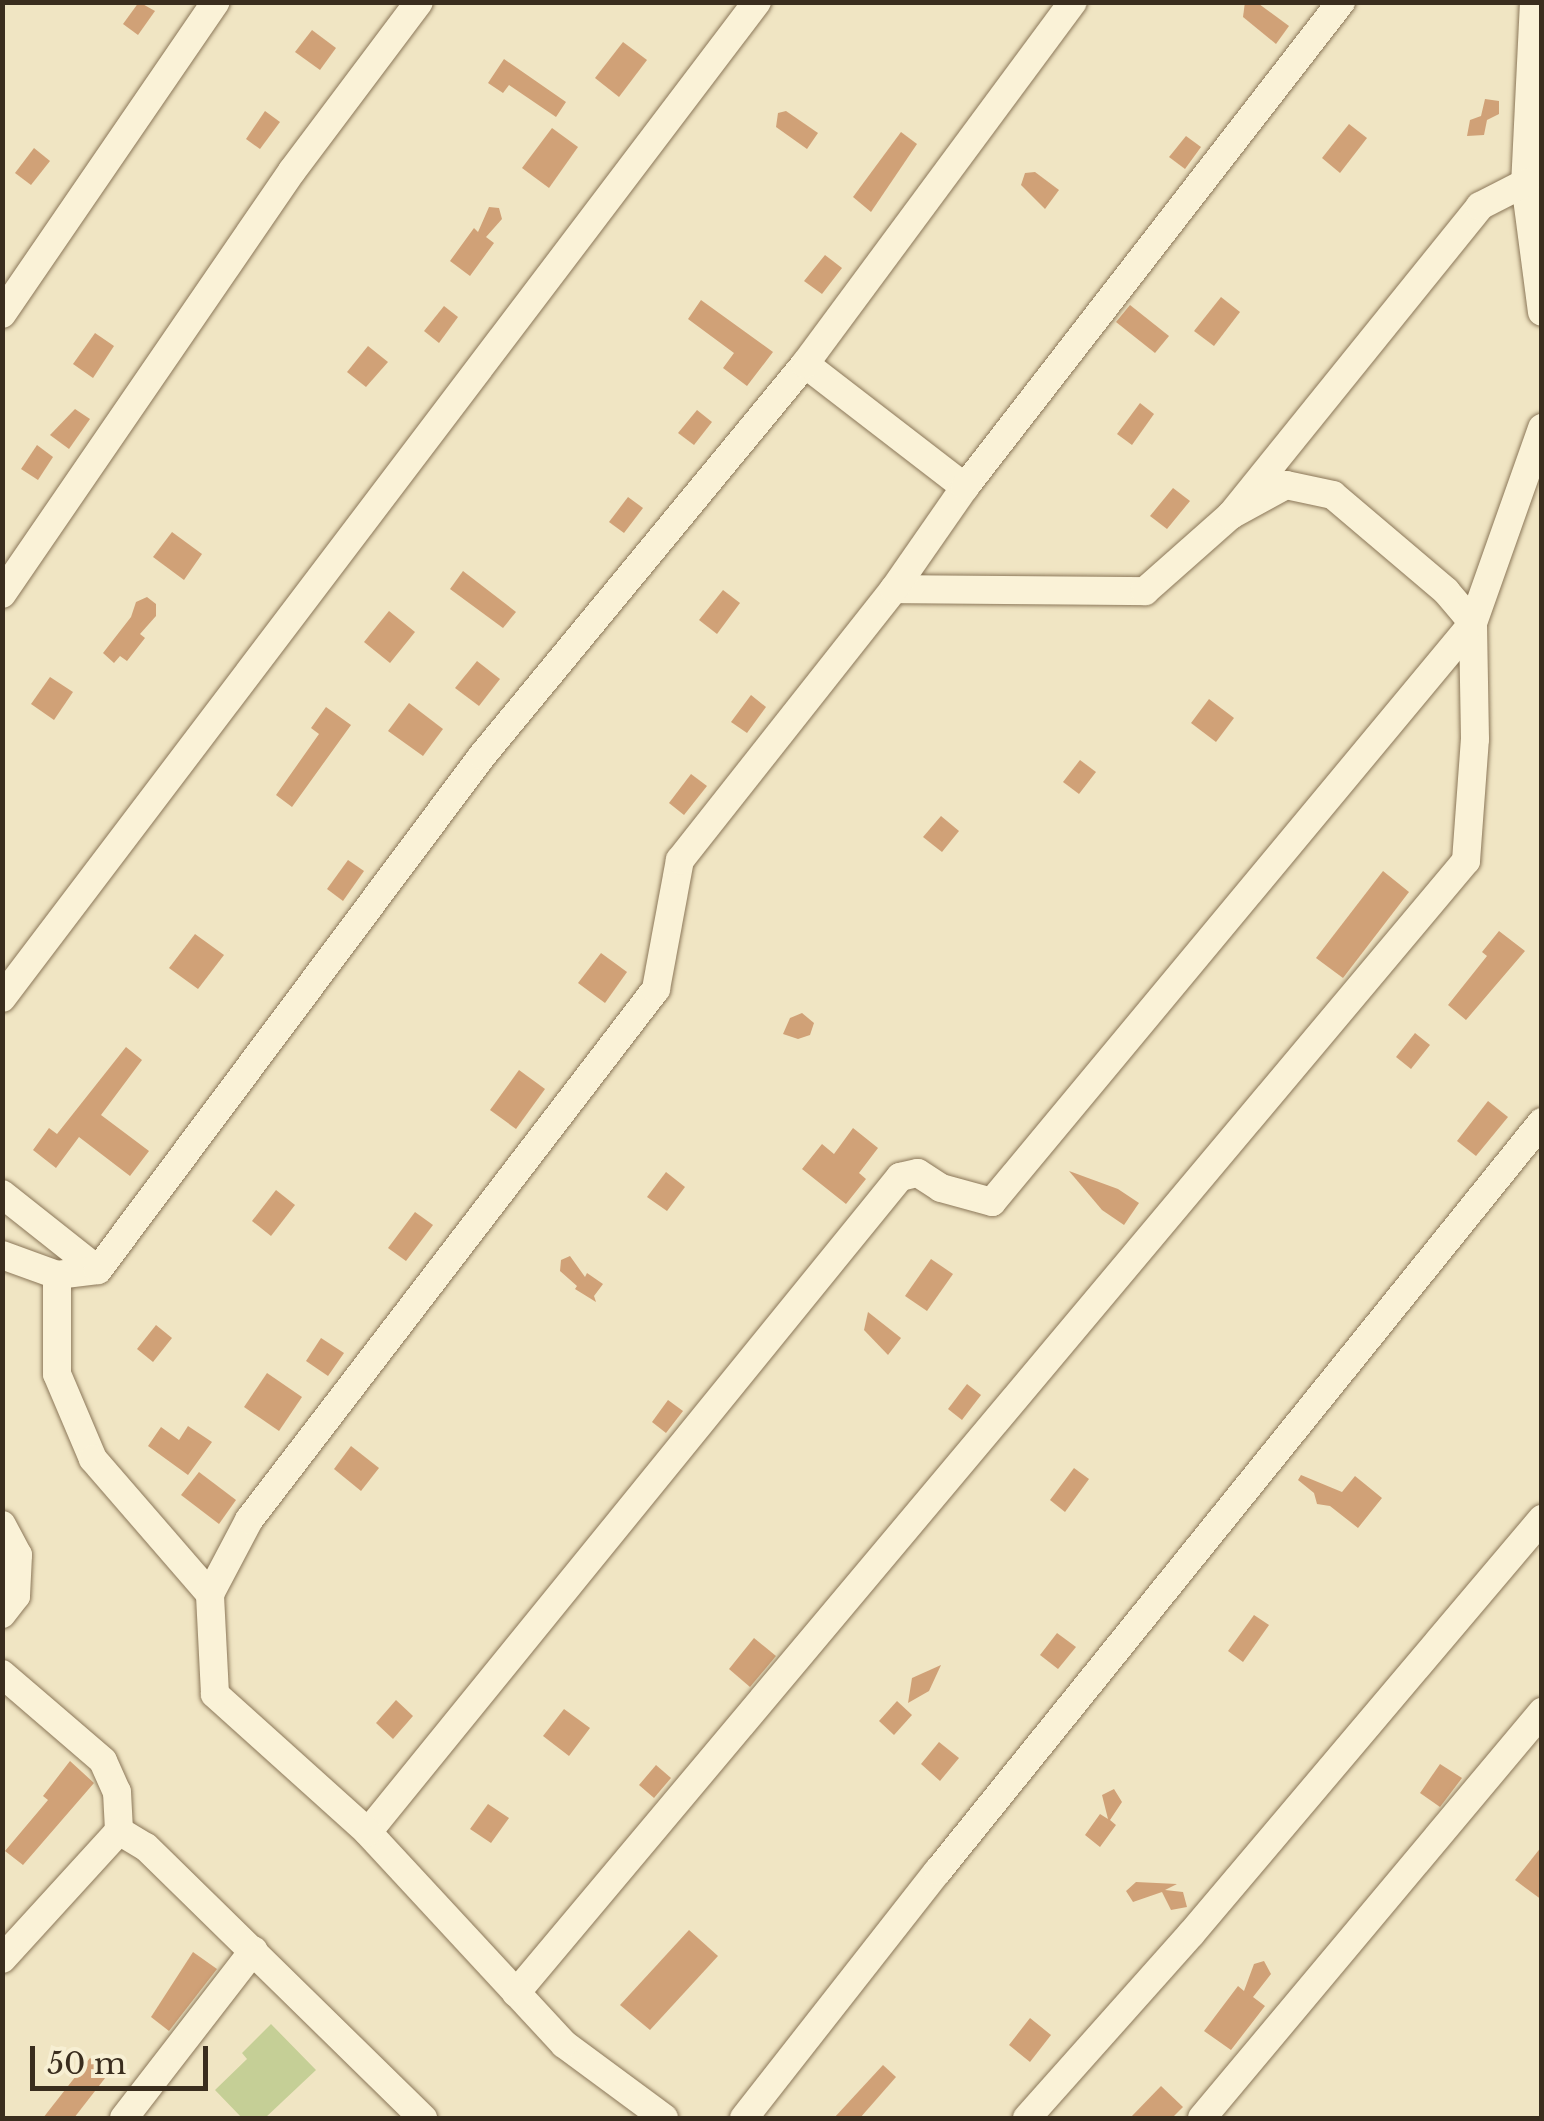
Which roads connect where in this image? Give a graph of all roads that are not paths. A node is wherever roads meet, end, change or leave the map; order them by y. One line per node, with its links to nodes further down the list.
1 (216, 2): 9 (street)
2 (419, 2): 15 (street)
3 (757, 2): 17 (street)
4 (1073, 2): 10 (street)
5 (1341, 2): 12 (street)
6 (1538, 13): 7 (street)
7 (1525, 183): 8 (street); 13 (street)
8 (1542, 312)
9 (2, 314)
10 (805, 364): 12 (street); 21 (street)
11 (1542, 428): 16 (street)
12 (964, 487): 14 (street)
13 (1231, 515): 14 (street); 16 (street)
14 (894, 589): 25 (street)
15 (2, 594)
16 (1473, 623): 30 (street); 33 (street)
17 (2, 998)
18 (1542, 1122): 37 (street)
19 (2, 1194): 21 (street)
20 (2, 1254): 22 (street)
21 (98, 1270): 22 (street)
22 (57, 1276): 25 (street)
23 (1542, 1519): 38 (street)
24 (2, 1525): 26 (street)
25 (210, 1594): 30 (street)
26 (2, 1614)
27 (2, 1674): 29 (street)
28 (1542, 1712): 39 (street)
29 (119, 1831): 31 (street); 32 (street)
30 (368, 1832): 33 (street)
31 (254, 1950): 34 (street); 35 (street)
32 (2, 1959)
33 (516, 1992): 36 (street)
34 (124, 2118)
35 (423, 2118)
36 (664, 2118)
37 (744, 2118)
38 (1027, 2118)
39 (1202, 2118)

